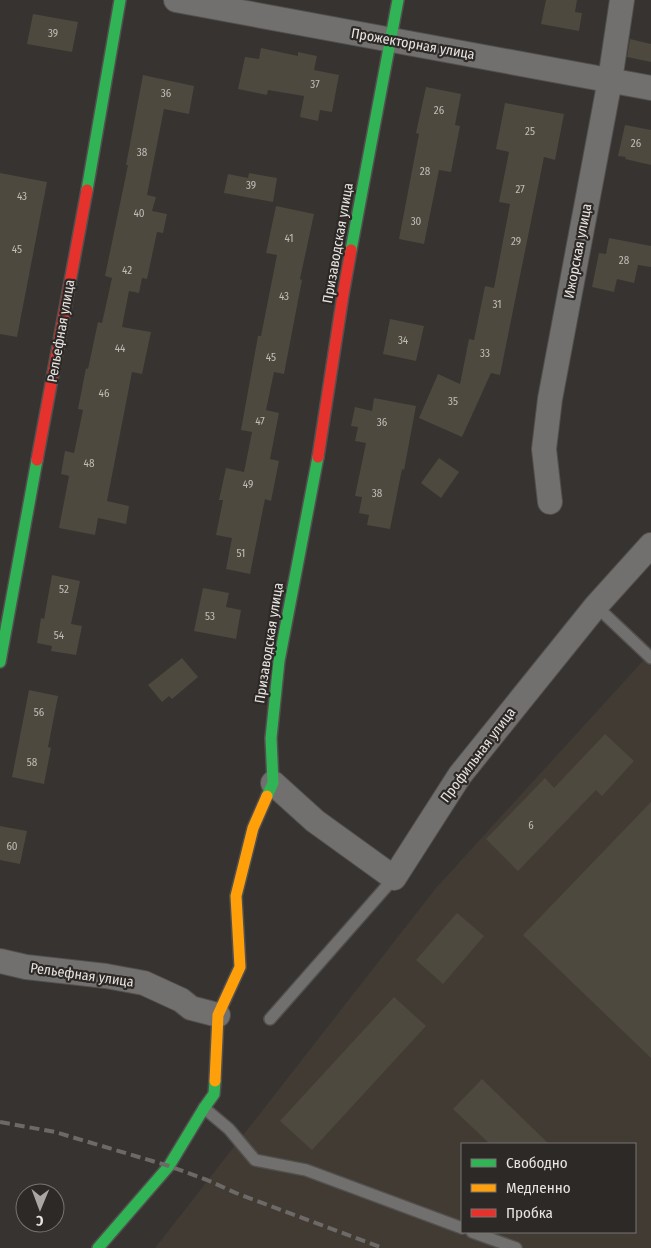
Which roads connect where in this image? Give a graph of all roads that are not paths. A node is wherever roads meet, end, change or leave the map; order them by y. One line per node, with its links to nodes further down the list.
1 (120, 0): 12 (street, Рельефная улица)
2 (176, 0): 5 (street, Прожекторная улица)
3 (398, 0): 5 (street, Призаводская улица)
4 (622, 0): 6 (street, Ижорская улица)
5 (390, 39): 6 (street, Прожекторная улица); 13 (street, Призаводская улица)
6 (610, 80): 7 (street, Прожекторная улица); 8 (street, Ижорская улица)
7 (651, 88)
8 (550, 502)
9 (651, 545): 10 (street, Профильная улица)
10 (596, 606): 11 (lane); 14 (street, Профильная улица)
11 (651, 658)
12 (0, 662)
13 (273, 783): 14 (street); 16 (street, Призаводская улица)
14 (394, 878): 17 (lane)
15 (0, 960): 16 (street, Рельефная улица)
16 (218, 1015): 18 (street, Призаводская улица)
17 (270, 1019)
18 (204, 1108): 19 (lane); 21 (street, Призаводская улица)
19 (461, 1228)
20 (475, 1233): 22 (lane)
21 (98, 1248)
22 (516, 1248)

